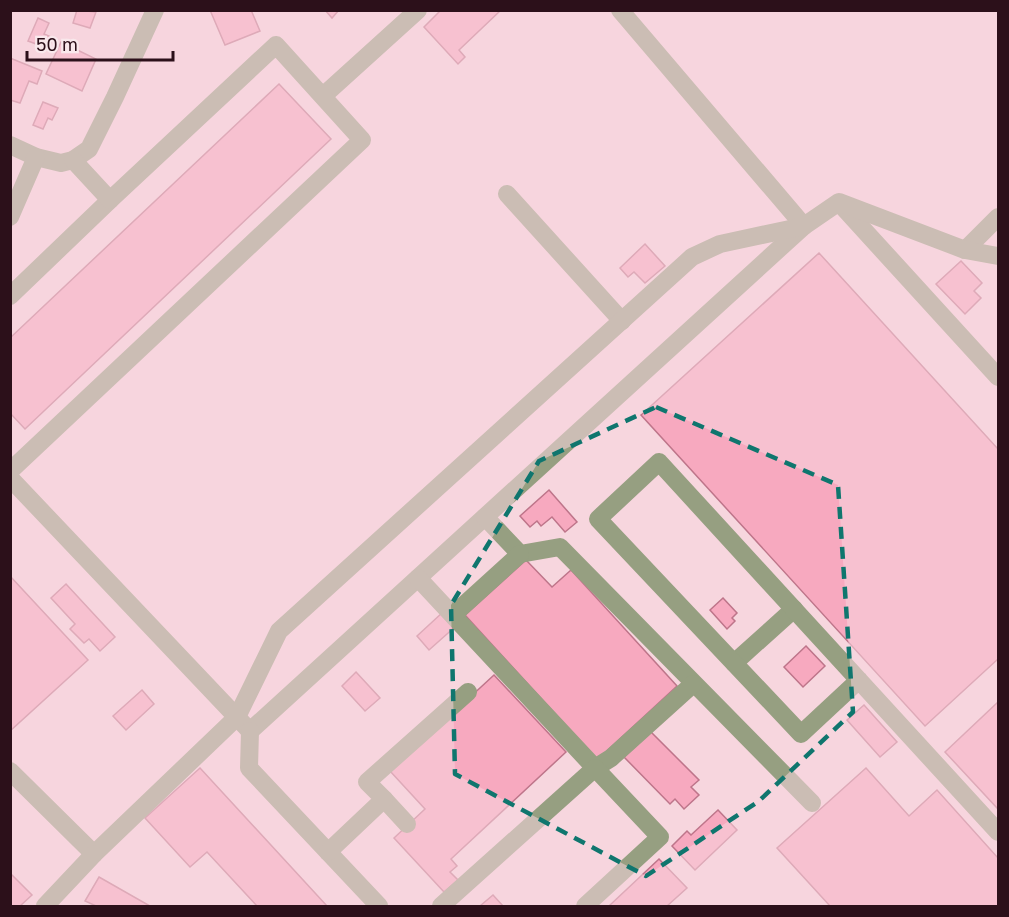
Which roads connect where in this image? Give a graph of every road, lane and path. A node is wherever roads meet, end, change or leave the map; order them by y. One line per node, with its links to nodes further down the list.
1 (155, 10): 7 (street)
2 (418, 10): 4 (street)
3 (620, 10): 13 (street)
4 (323, 96): 9 (street); 19 (street)
5 (10, 145): 6 (street)
6 (36, 157): 7 (street); 11 (street)
7 (73, 160): 9 (street)
8 (507, 194): 17 (street)
9 (110, 200): 16 (street)
10 (839, 202): 13 (street); 14 (street); 18 (street)
11 (10, 217)
12 (999, 217): 14 (street)
13 (804, 226): 17 (street); 21 (street)
14 (965, 250): 15 (street)
15 (999, 256)
16 (10, 296)
17 (621, 321): 30 (street)
18 (999, 377)
19 (10, 471)
20 (10, 478): 30 (street)
21 (485, 517): 22 (street); 23 (street)
22 (520, 554): 25 (street); 28 (street)
23 (418, 578): 25 (street); 31 (street)
24 (794, 609): 26 (street); 26 (street); 27 (street)
25 (453, 615): 32 (street)
26 (734, 663): 27 (street)
27 (860, 680): 37 (street)
28 (693, 684): 32 (street); 35 (street)
29 (468, 692): 34 (street)
30 (237, 717): 31 (street); 39 (street)
31 (250, 731): 38 (street)
32 (595, 768): 42 (street); 43 (street)
33 (10, 771): 39 (street)
34 (384, 799): 36 (street); 38 (street)
35 (812, 803)
36 (407, 824)
37 (999, 832)
38 (328, 852): 41 (street)
39 (94, 854): 40 (street)
40 (45, 906)
41 (379, 906)
42 (441, 906)
43 (585, 906)

